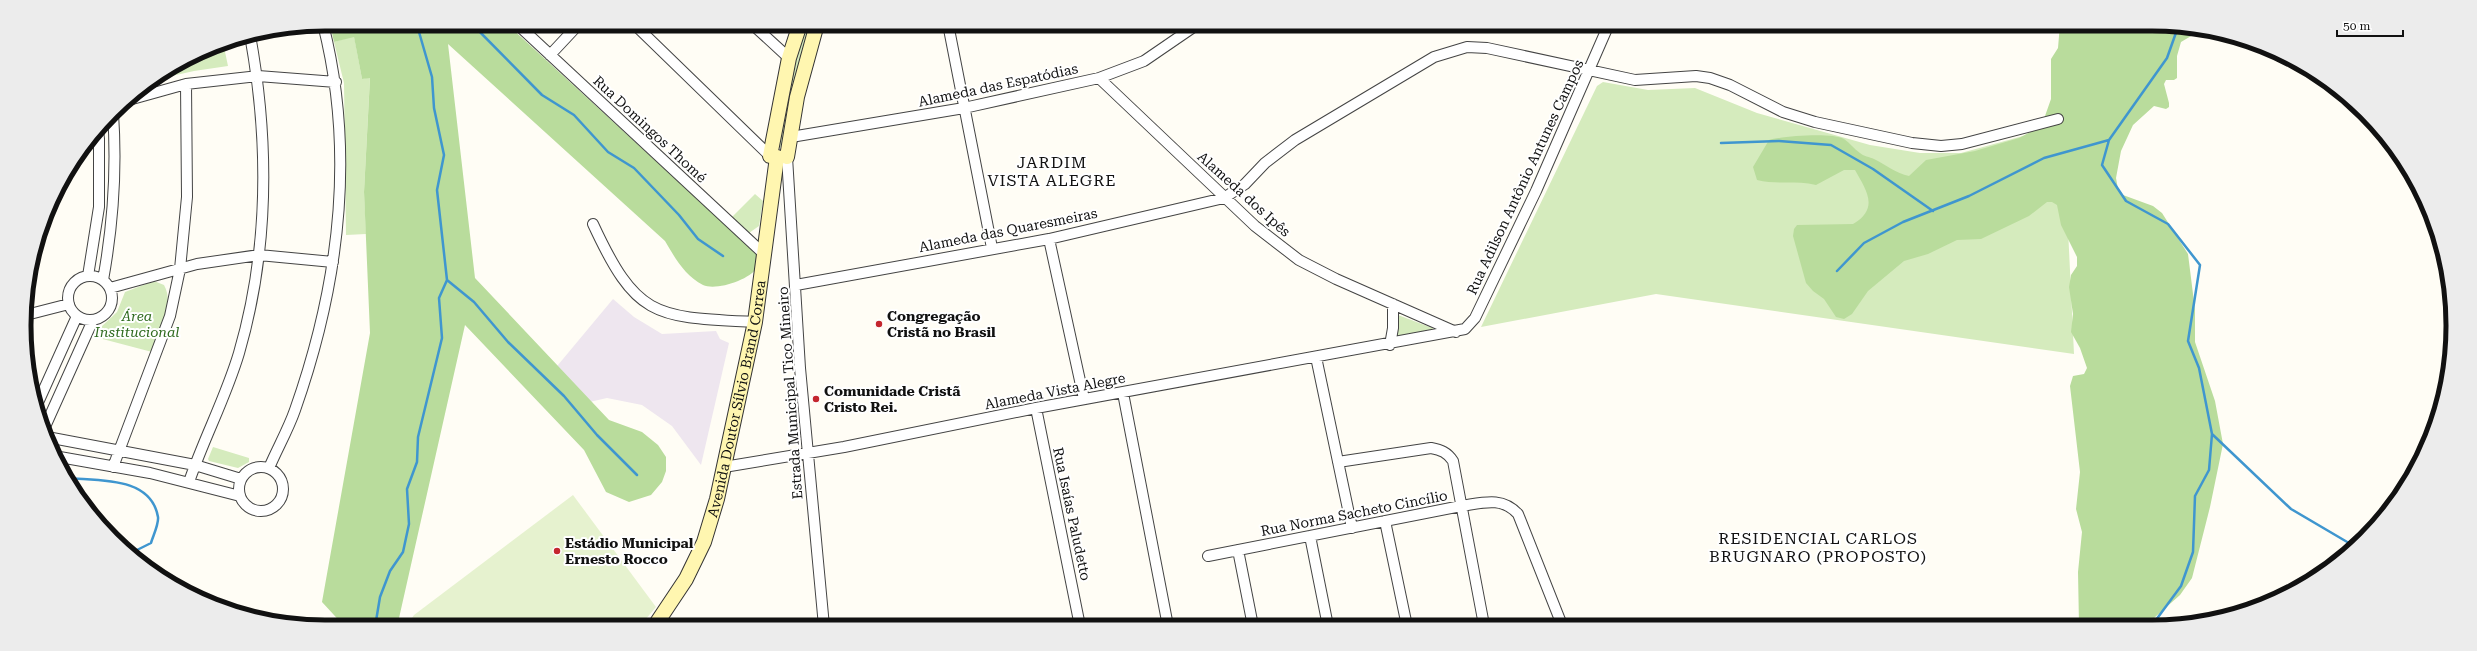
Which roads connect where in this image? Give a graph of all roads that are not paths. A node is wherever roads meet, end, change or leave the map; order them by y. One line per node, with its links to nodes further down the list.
1 (325, 31): 17 (street)
2 (525, 31): 12 (street, Rua Domingos Thomé)
3 (572, 31): 12 (street)
4 (642, 31): 25 (street)
5 (760, 31): 13 (street)
6 (798, 31): 13 (main road)
7 (815, 31): 24 (main road)
8 (949, 31): 20 (street)
9 (1188, 31): 16 (street, Alameda das Espatódias)
10 (1606, 31): 14 (street, Rua Adilson Antônio Antunes Campos)
11 (251, 41): 15 (street)
12 (550, 54): 30 (street, Rua Domingos Thomé)
13 (789, 58): 25 (main road)
14 (1590, 71): 21 (street, Alameda das Quaresmeiras); 26 (street, Alameda das Quaresmeiras); 43 (street, Rua Adilson Antônio Antunes Campos)
15 (258, 76): 17 (street); 18 (street); 31 (street)
16 (1099, 78): 20 (street, Alameda das Espatódias); 26 (street, Alameda dos Ipês)
17 (336, 82): 32 (street)
18 (186, 84): 19 (street); 33 (street)
19 (140, 97)
20 (964, 108): 24 (street, Alameda das Espatódias); 29 (street)
21 (2058, 119)
22 (113, 121): 35 (street)
23 (99, 137): 34 (street)
24 (791, 137): 25 (main road)
25 (778, 156): 30 (main road, Avenida Doutor Sílvio Brand Correa); 36 (street, Estrada Municipal Tico Mineiro)
26 (1224, 198): 28 (street, Alameda das Quaresmeiras); 38 (street, Alameda dos Ipês)
27 (593, 224): 42 (street)
28 (1049, 239): 29 (street, Alameda das Quaresmeiras); 48 (street)
29 (992, 248): 36 (street, Alameda das Quaresmeiras)
30 (764, 254): 42 (main road, Avenida Doutor Sílvio Brand Correa)
31 (259, 255): 32 (street); 33 (street); 56 (street)
32 (334, 262): 59 (street)
33 (180, 269): 35 (street); 52 (street)
34 (88, 276): 35 (street); 37 (street)
35 (106, 284): 41 (street)
36 (796, 285): 53 (street, Estrada Municipal Tico Mineiro)
37 (69, 304): 39 (street); 40 (street)
38 (1393, 304): 43 (street, Alameda dos Ipês); 44 (street)
39 (32, 314)
40 (77, 316): 41 (street); 47 (street)
41 (93, 320): 50 (street)
42 (755, 322): 58 (main road, Avenida Doutor Sílvio Brand Correa)
43 (1456, 332): 44 (street, Alameda Vista Alegre)
44 (1390, 345): 45 (street, Alameda Vista Alegre)
45 (1316, 357): 46 (street, Alameda Vista Alegre); 55 (street)
46 (1123, 393): 48 (street, Alameda Vista Alegre); 72 (street)
47 (40, 398)
48 (1084, 399): 49 (street, Alameda Vista Alegre)
49 (1036, 408): 53 (street, Alameda Vista Alegre); 71 (street, Rua Isaías Paludetto)
50 (48, 422)
51 (53, 438): 52 (street)
52 (119, 452): 56 (street); 57 (street)
53 (808, 454): 58 (street, Alameda Vista Alegre); 70 (street, Estrada Municipal Tico Mineiro)
54 (62, 457): 57 (street)
55 (1338, 462): 63 (street); 65 (street)
56 (195, 465): 60 (street); 61 (street)
57 (113, 467): 61 (street)
58 (724, 467): 69 (main road, Avenida Doutor Sílvio Brand Correa)
59 (269, 468): 60 (street); 62 (street)
60 (241, 479): 62 (street)
61 (189, 482): 62 (street)
62 (240, 496)
63 (1461, 506): 64 (street, Rua Norma Sacheto Cincílio); 76 (street); 77 (street, Rua Norma Sacheto Cincílio)
64 (1385, 521): 65 (street, Rua Norma Sacheto Cincílio); 75 (street)
65 (1352, 528): 66 (street, Rua Norma Sacheto Cincílio)
66 (1310, 536): 67 (street, Rua Norma Sacheto Cincílio); 74 (street)
67 (1238, 550): 68 (street, Rua Norma Sacheto Cincílio); 73 (street)
68 (1208, 556)
69 (659, 620)
70 (823, 620)
71 (1079, 620)
72 (1167, 620)
73 (1252, 620)
74 (1327, 620)
75 (1406, 620)
76 (1483, 620)
77 (1560, 620)

